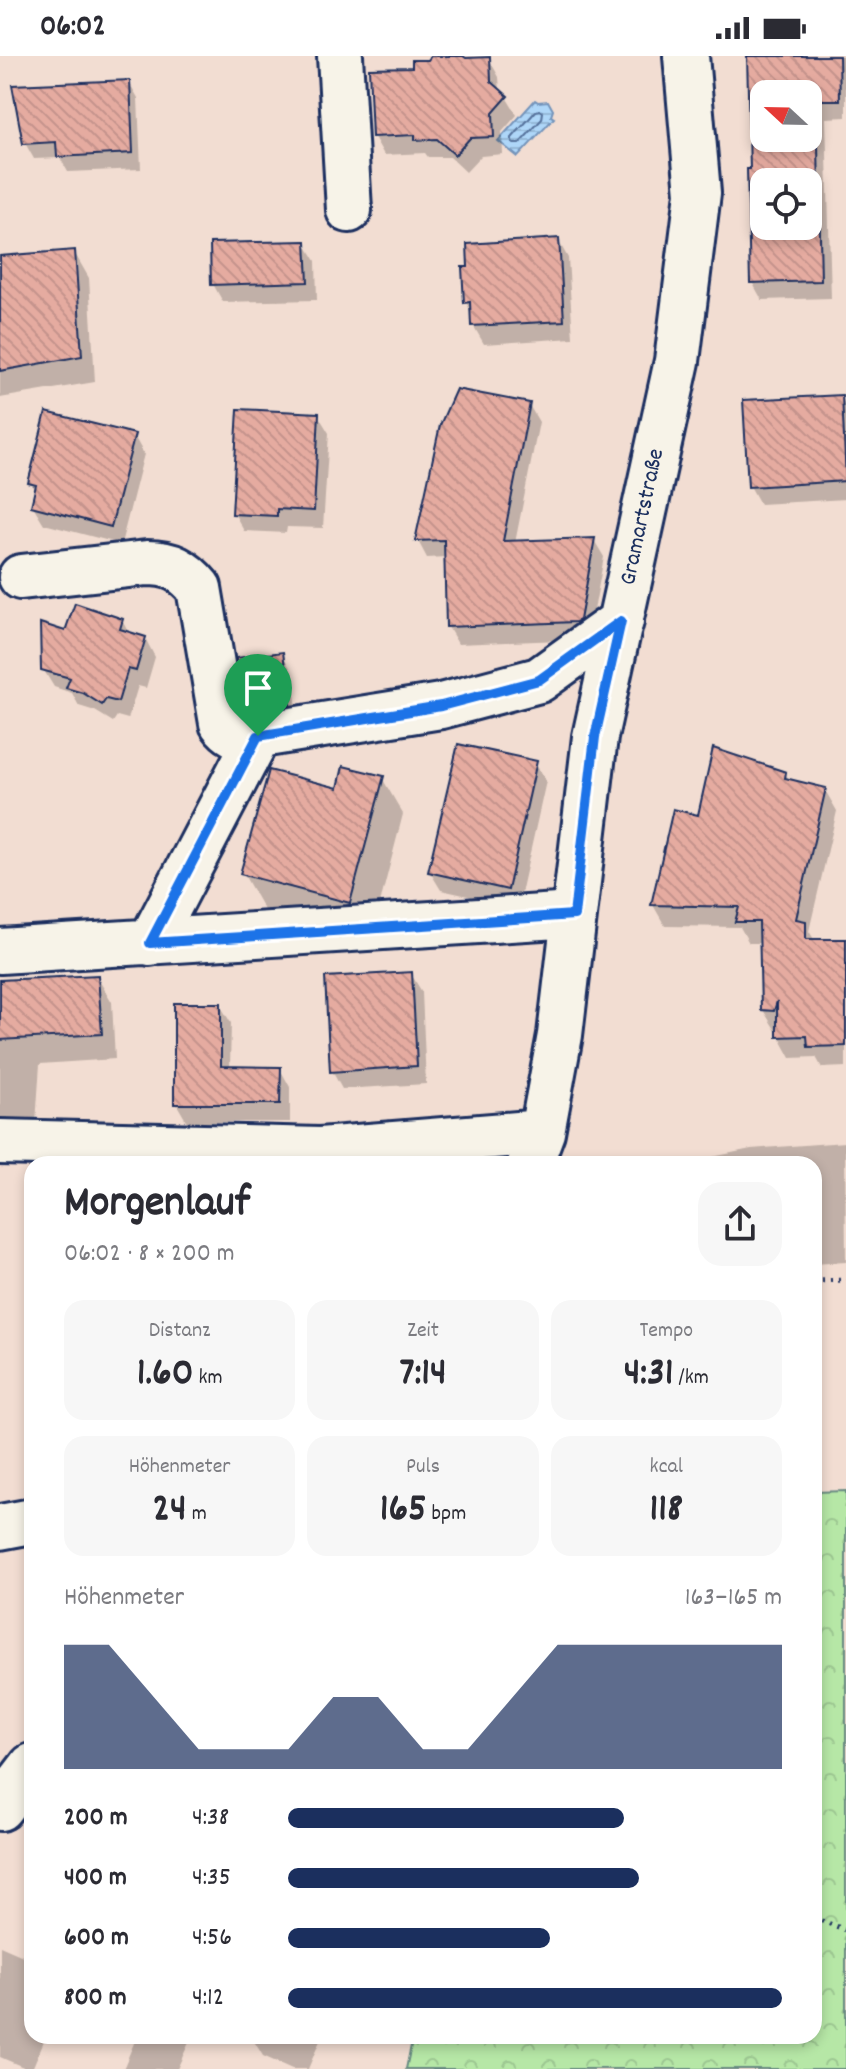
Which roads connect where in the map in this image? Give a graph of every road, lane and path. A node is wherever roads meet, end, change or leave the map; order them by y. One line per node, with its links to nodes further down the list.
1 (340, 56): 3 (street)
2 (686, 56): 5 (street, Gramartstraße)
3 (349, 210)
4 (21, 577): 6 (street)
5 (621, 621): 6 (street); 7 (street, Gramartstraße)
6 (258, 736): 8 (street)
7 (574, 915): 8 (street); 11 (street, Gramartstraße)
8 (150, 943): 9 (street)
9 (0, 951)
10 (0, 1142): 11 (street)
11 (536, 1148)
12 (846, 1280): 13 (path)
13 (822, 1281)
14 (24, 1522): 15 (street)
15 (0, 1527)
16 (24, 1776): 17 (street)
17 (0, 1808)
18 (822, 1921): 19 (path)
19 (846, 1930)

